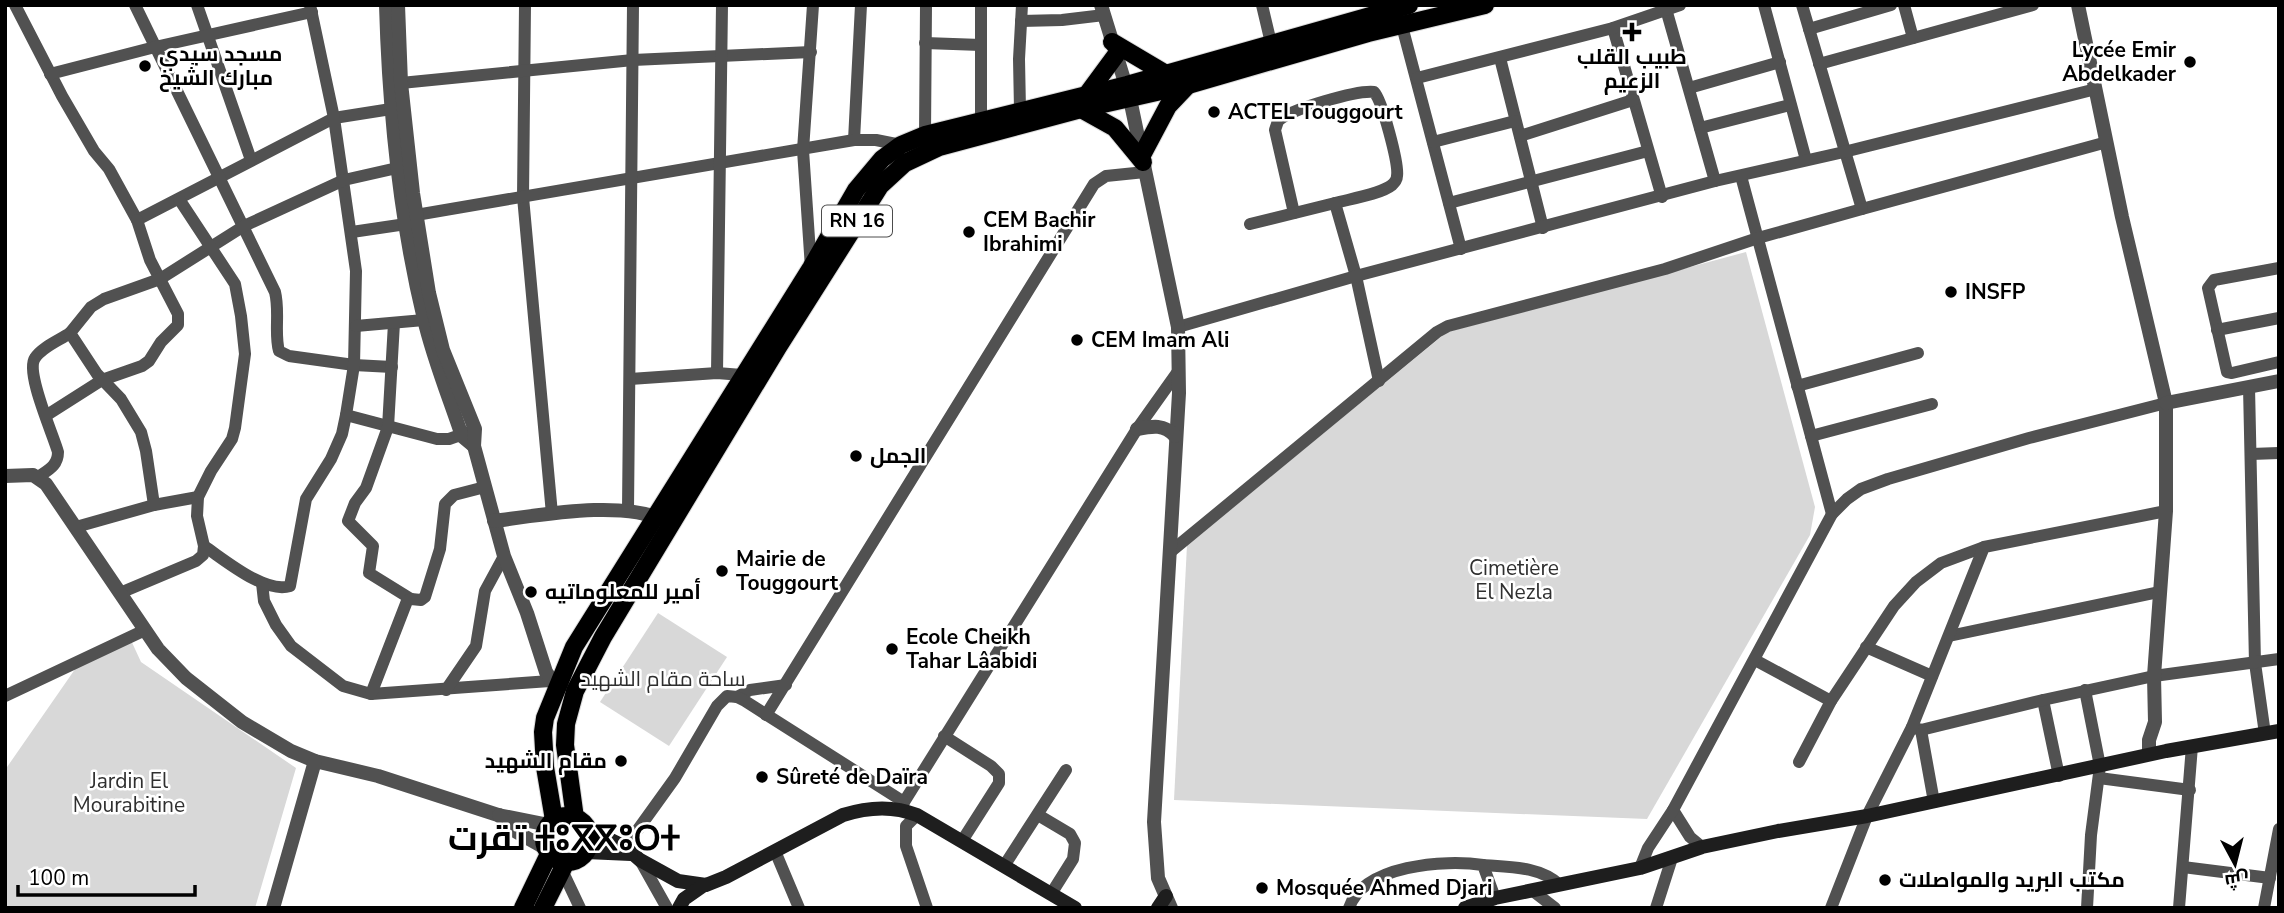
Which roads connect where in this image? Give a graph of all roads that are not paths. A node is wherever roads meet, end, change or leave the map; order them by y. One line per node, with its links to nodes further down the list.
1 (15, 5): 45 (street)
2 (135, 5): 36 (street)
3 (198, 5): 31 (street)
4 (386, 5): 56 (street)
5 (398, 5): 48 (street)
6 (525, 5): 44 (street)
7 (633, 5): 41 (street)
8 (722, 5): 39 (street)
9 (813, 5): 38 (street)
10 (861, 5): 64 (street)
11 (926, 5): 33 (street)
12 (981, 5): 35 (street)
13 (1022, 5): 27 (street)
14 (1262, 5): 34 (street)
15 (1409, 5): 34 (main road, RN 16)
16 (1485, 5): 28 (main road, RN 16)
17 (1680, 5): 26 (street)
18 (1764, 5): 42 (street)
19 (1802, 5): 30 (street)
20 (1891, 5): 30 (street)
21 (1904, 5): 32 (street)
22 (2033, 5): 32 (street)
23 (2078, 5): 51 (street)
24 (1103, 8): 27 (street); 37 (street)
25 (311, 9): 31 (street); 58 (street)
26 (1666, 9): 29 (street); 50 (street)
27 (1021, 21): 57 (street)
28 (1402, 26): 47 (street); 49 (main road, RN 16)
29 (1613, 28): 40 (street); 53 (street)
30 (1808, 29): 43 (street)
31 (207, 37): 36 (street); 71 (street)
32 (1913, 38): 43 (street)
33 (925, 43): 35 (street); 62 (street)
34 (1271, 43): 46 (main road, RN 16)
35 (981, 45): 59 (street)
36 (155, 47): 45 (street); 76 (street)
37 (1114, 48): 46 (main road); 52 (street); 54 (main road)
38 (811, 52): 39 (street); 68 (street)
39 (721, 54): 41 (street); 74 (street)
40 (1500, 58): 47 (street); 60 (street)
41 (633, 60): 44 (street); 78 (street)
42 (1780, 62): 50 (street); 55 (street)
43 (1819, 64): 70 (street)
44 (524, 70): 48 (street); 82 (street)
45 (50, 74): 90 (street)
46 (1167, 74): 52 (main road, RN 16)
47 (1417, 78): 65 (street)
48 (401, 83): 89 (street)
49 (1188, 85): 52 (main road, RN 16); 73 (main road)
50 (1689, 88): 61 (street)
51 (2096, 89): 66 (street); 70 (street)
52 (1128, 92): 54 (main road, RN 16); 73 (street)
53 (1633, 100): 63 (street); 69 (street)
54 (1085, 101): 57 (main road, RN 16); 73 (main road); 144 (main road, RN 16)
55 (1790, 105): 61 (street); 72 (street)
56 (391, 109): 58 (street); 75 (street)
57 (1020, 110): 59 (main road, RN 16)
58 (334, 118): 71 (street); 79 (street)
59 (981, 121): 62 (main road, RN 16)
60 (1515, 121): 63 (street); 65 (street)
61 (1700, 128): 80 (street)
62 (925, 135): 67 (main road, RN 16)
63 (1520, 136): 81 (street)
64 (854, 140): 67 (street); 68 (street)
65 (1433, 142): 86 (street)
66 (2107, 142): 87 (street); 123 (street)
67 (901, 145): 98 (main road, RN 16)
68 (803, 150): 74 (street); 98 (street)
69 (1648, 151): 81 (street); 83 (street)
70 (1844, 152): 72 (street); 87 (street)
71 (251, 160): 76 (street)
72 (1806, 160): 77 (street)
73 (1143, 163): 106 (street); 163 (street)
74 (719, 164): 78 (street); 114 (street)
75 (397, 168): 79 (street); 89 (street)
76 (219, 176): 84 (street); 92 (street)
77 (1741, 176): 80 (street); 95 (street)
78 (633, 177): 82 (street); 116 (street)
79 (344, 180): 92 (street); 94 (street)
80 (1715, 181): 83 (street)
81 (1533, 182): 86 (street); 93 (street)
82 (523, 197): 89 (street); 140 (street)
83 (1662, 197): 93 (street)
84 (179, 199): 90 (street); 96 (street)
85 (1335, 203): 88 (street); 88 (street); 100 (street)
86 (1449, 203): 97 (street)
87 (1861, 209): 95 (street)
88 (1294, 213): 91 (street)
89 (411, 219): 94 (street); 103 (street); 128 (street)
90 (137, 220): 101 (street)
91 (1250, 224)
92 (244, 226): 96 (street); 111 (street)
93 (1543, 228): 97 (street)
94 (352, 232): 105 (street)
95 (1758, 238): 118 (street); 120 (street)
96 (209, 246): 101 (street); 136 (street)
97 (1461, 249): 100 (street)
98 (811, 268): 115 (main road, RN 16)
99 (2279, 268): 107 (street)
100 (1356, 276): 106 (street); 118 (street)
101 (160, 279): 108 (street); 117 (street)
102 (2279, 318): 107 (street)
103 (424, 320): 104 (street); 128 (street)
104 (394, 323): 105 (street); 112 (street)
105 (356, 326): 111 (street)
106 (1178, 327): 113 (street)
107 (2217, 330): 110 (street)
108 (70, 332): 117 (street); 124 (street)
109 (1918, 353): 120 (street)
110 (2279, 362)
111 (354, 366): 112 (street); 125 (street)
112 (392, 367): 126 (street)
113 (1179, 370): 127 (street); 129 (street)
114 (717, 373): 115 (street); 116 (street)
115 (742, 376): 142 (main road, RN 16)
116 (630, 379): 138 (street)
117 (102, 380): 124 (street); 137 (street)
118 (1379, 381): 148 (street)
119 (2279, 381): 121 (street)
120 (1797, 386): 130 (street)
121 (2249, 387): 123 (street); 132 (street)
122 (1932, 404): 130 (street)
123 (2166, 404): 139 (street); 141 (street)
124 (47, 415): 134 (street)
125 (346, 415): 126 (street); 150 (street)
126 (388, 427): 128 (street); 153 (street)
127 (1138, 429): 129 (street); 175 (street)
128 (468, 432): 135 (street)
129 (1175, 436): 148 (street)
130 (1811, 436): 141 (street)
131 (2279, 453): 132 (street)
132 (2251, 454): 159 (street)
133 (5, 476): 134 (street)
134 (38, 477): 145 (street)
135 (485, 487): 143 (street); 153 (street)
136 (198, 497): 137 (street); 146 (street)
137 (154, 505): 145 (street)
138 (628, 509): 140 (street); 142 (street)
139 (2166, 511): 147 (street); 151 (street)
140 (552, 514): 143 (street)
141 (1832, 514): 158 (street)
142 (654, 516): 144 (street); 162 (main road, RN 16)
143 (495, 521): 149 (street)
144 (671, 524): 192 (main road, RN 16)
145 (76, 527): 152 (street)
146 (204, 546): 150 (street); 152 (street)
147 (1984, 547): 155 (street); 156 (street)
148 (1169, 553): 214 (street)
149 (504, 556): 162 (street); 164 (street)
150 (262, 583): 166 (street)
151 (2159, 592): 155 (street); 161 (street)
152 (120, 593): 154 (street)
153 (411, 599): 166 (street)
154 (145, 630): 167 (street); 179 (street)
155 (1949, 636): 160 (street)
156 (1867, 647): 160 (street); 170 (street)
157 (2279, 659): 159 (street)
158 (1755, 660): 170 (street); 187 (street)
159 (2255, 663): 161 (street); 174 (street)
160 (1932, 676): 173 (street)
161 (2154, 676): 165 (street); 172 (street)
162 (553, 684): 164 (street); 193 (main road, RN 16)
163 (786, 685): 168 (street); 171 (street)
164 (446, 690): 166 (street)
165 (2085, 690): 169 (street); 182 (street)
166 (371, 694)
167 (5, 696)
168 (737, 697): 171 (street); 201 (street)
169 (2043, 700): 173 (street); 183 (street)
170 (1831, 701): 180 (street)
171 (766, 715): 186 (street)
172 (2155, 722): 177 (street); 178 (street)
173 (1916, 729): 185 (street); 191 (street)
174 (2272, 732): 176 (main road)
175 (944, 736): 186 (street); 196 (street)
176 (2192, 746): 177 (main road); 184 (street)
177 (2166, 751): 178 (main road)
178 (2149, 754): 182 (main road)
179 (315, 761): 188 (street); 215 (street)
180 (1799, 762)
181 (1066, 770): 190 (street)
182 (2099, 772): 183 (main road); 184 (street); 229 (street)
183 (2059, 776): 185 (main road)
184 (2190, 790): 206 (street)
185 (1934, 802): 191 (main road)
186 (902, 806): 189 (main road); 199 (main road)
187 (1673, 810): 197 (street); 207 (street)
188 (498, 814): 193 (street); 198 (street)
189 (917, 815): 196 (main road); 222 (street)
190 (1038, 815): 205 (street); 212 (street)
191 (1867, 816): 197 (main road); 228 (street)
192 (575, 818): 193 (main road); 195 (main road)
193 (551, 823): 198 (main road)
194 (2279, 829): 208 (street)
195 (589, 833): 200 (main road); 201 (main road)
196 (962, 841): 205 (main road)
197 (1702, 848): 202 (main road)
198 (547, 851): 204 (main road); 216 (main road)
199 (775, 851): 209 (main road); 221 (street)
200 (586, 852): 201 (main road); 204 (main road)
201 (629, 854): 209 (main road); 219 (street)
202 (1672, 858): 207 (main road); 227 (street)
203 (1483, 865): 210 (street); 213 (street); 224 (street)
204 (564, 866): 217 (main road); 218 (street)
205 (1004, 866): 212 (main road)
206 (2183, 867): 208 (street); 230 (street)
207 (1640, 868): 210 (main road)
208 (2270, 878): 231 (street)
209 (706, 885): 220 (main road)
210 (1560, 885): 211 (main road)
211 (1533, 891): 213 (main road); 226 (street)
212 (1051, 894): 223 (main road)
213 (1495, 898): 225 (main road)
214 (1165, 904)
215 (273, 908)
216 (523, 908)
217 (542, 908)
218 (580, 908)
219 (667, 908)
220 (679, 908)
221 (799, 908)
222 (927, 908)
223 (1075, 908)
224 (1349, 908)
225 (1465, 908)
226 (1555, 908)
227 (1656, 908)
228 (1831, 908)
229 (2087, 908)
230 (2179, 908)
231 (2264, 908)

